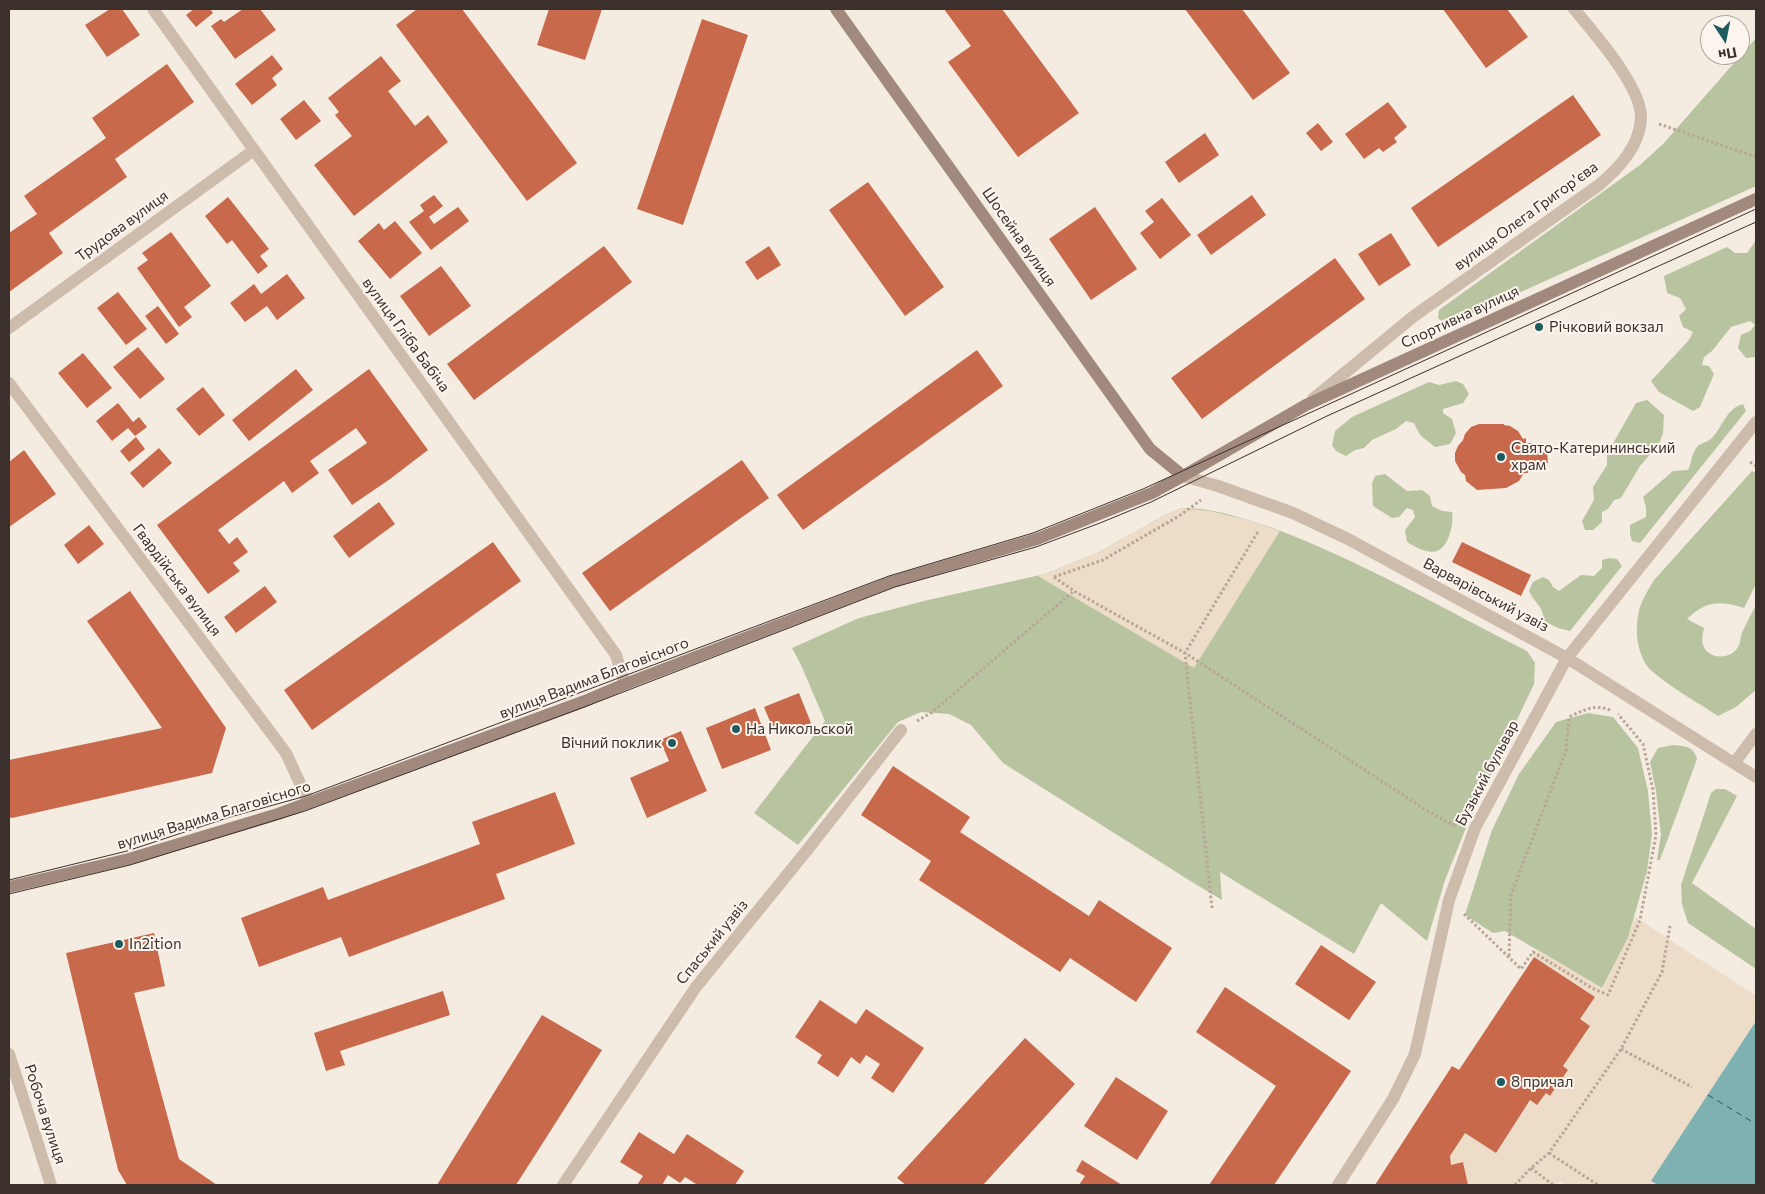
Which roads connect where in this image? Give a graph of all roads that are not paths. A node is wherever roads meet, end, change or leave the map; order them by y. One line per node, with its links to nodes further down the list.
1 (153, 9): 4 (street, вулиця Гліба Бабіча)
2 (836, 9): 10 (street, Шосейна вулиця)
3 (1574, 9): 8 (street, вулиця Олега Григорʼєва)
4 (254, 150): 6 (street, Трудова вулиця); 12 (street, вулиця Гліба Бабіча)
5 (1756, 199): 8 (street, Спортивна вулиця)
6 (9, 328)
7 (9, 382): 17 (street, Гвардійська вулиця)
8 (1306, 405): 10 (street, Спортивна вулиця)
9 (1756, 422): 11 (street, Бузький бульвар)
10 (1183, 476): 11 (street, Варварівський узвіз); 12 (street, вулиця Вадима Благовісного)
11 (1567, 658): 15 (street, Варварівський узвіз); 22 (street, Бузький бульвар)
12 (625, 684): 17 (street, вулиця Вадима Благовісного)
13 (901, 730): 21 (street, Спаський узвіз)
14 (1756, 734): 15 (street)
15 (1735, 762): 16 (street, Варварівський узвіз)
16 (1756, 777)
17 (309, 803): 18 (street, вулиця Вадима Благовісного)
18 (9, 887)
19 (9, 1054): 20 (street, Робоча вулиця)
20 (51, 1185)
21 (563, 1185)
22 (1338, 1185)

